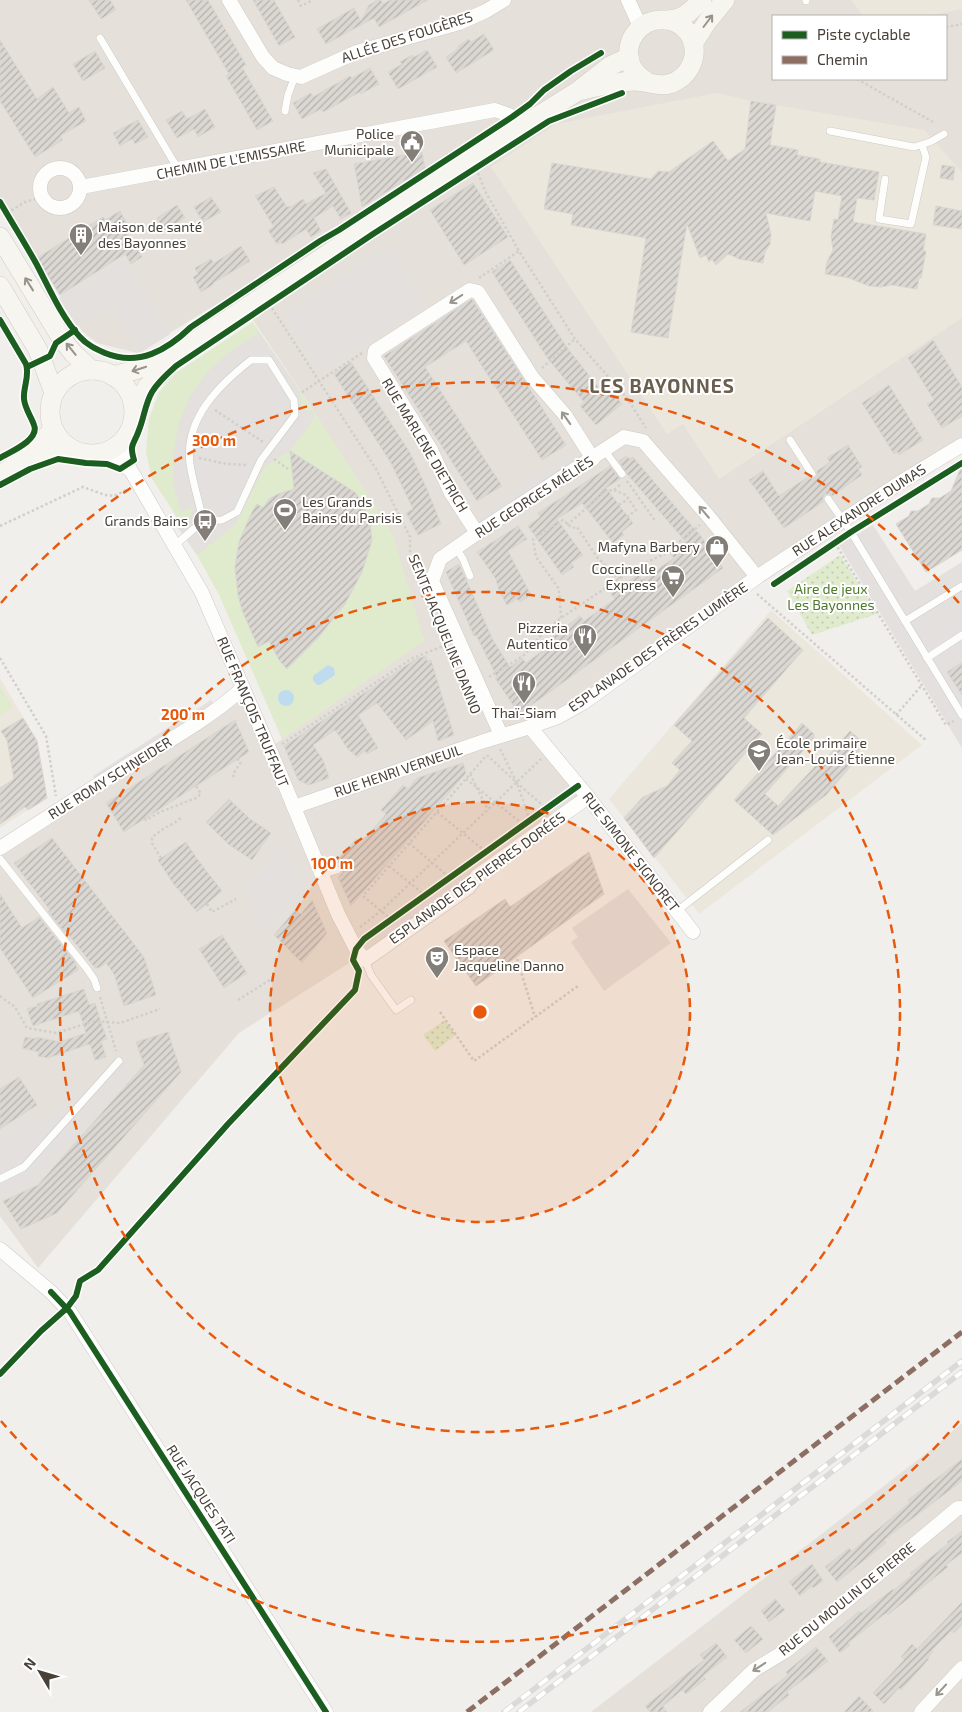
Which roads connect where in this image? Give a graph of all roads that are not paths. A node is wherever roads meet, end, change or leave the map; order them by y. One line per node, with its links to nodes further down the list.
1 (230, 0): 11 (street)
2 (504, 0): 11 (street, ALLÉE DES FOUGÈRES)
3 (628, 0): 7 (street)
4 (702, 0): 6 (main road)
5 (725, 0): 9 (main road, one-way to 5)
6 (669, 20): 7 (main road); 9 (main road)
7 (640, 26): 10 (main road)
8 (100, 38): 19 (lane)
9 (693, 44): 12 (main road)
10 (629, 57): 12 (main road); 13 (main road)
11 (295, 76): 14 (lane)
12 (646, 82): 13 (main road)
13 (578, 91): 15 (main road)
14 (285, 111)
15 (525, 124): 19 (street, CHEMIN DE L'EMISSAIRE); 24 (main road)
16 (830, 131): 18 (lane)
17 (944, 134): 18 (lane)
18 (922, 144): 20 (lane)
19 (178, 170): 21 (street, CHEMIN DE L'EMISSAIRE)
20 (885, 179)
21 (81, 187): 21 (street)
22 (0, 237): 25 (main road, one-way to 22)
23 (0, 286): 27 (main road)
24 (194, 342): 26 (main road, one-way to 26); 28 (main road)
25 (91, 370): 26 (main road); 27 (main road)
26 (113, 376): 28 (main road)
27 (54, 393): 29 (main road)
28 (134, 411): 32 (main road)
29 (53, 429): 33 (main road); 35 (main road)
30 (790, 440): 37 (lane)
31 (962, 445): 41 (street, RUE ALEXANDRE DUMAS)
32 (113, 448): 33 (main road); 43 (street, RUE FRANÇOIS TRUFFAUT)
33 (73, 450): 35 (main road)
34 (599, 455): 36 (lane); 42 (street, RUE GEORGES MÉLIÈS); 42 (street, RUE MARLENE DIETRICH, one-way to 42); 46 (street, RUE GEORGES MÉLIÈS, one-way to 34)
35 (29, 457): 38 (main road)
36 (622, 474)
37 (812, 474)
38 (0, 475)
39 (828, 499): 41 (lane)
40 (203, 521): 40 (lane); 43 (lane)
41 (847, 526): 46 (street, RUE ALEXANDRE DUMAS); 48 (lane)
42 (478, 533): 44 (street, RUE GEORGES MÉLIÈS)
43 (174, 546): 51 (street, RUE FRANÇOIS TRUFFAUT)
44 (456, 548): 45 (lane); 54 (street, RUE GEORGES MÉLIÈS)
45 (470, 576)
46 (755, 583): 53 (street, ESPLANADE DES FRÈRES LUMIÈRE)
47 (962, 586): 48 (lane)
48 (905, 622): 50 (lane)
49 (962, 635): 50 (lane)
50 (927, 658): 52 (lane)
51 (243, 688): 56 (street, RUE FRANÇOIS TRUFFAUT); 58 (street, RUE ROMY SCHNEIDER)
52 (962, 715)
53 (530, 727): 54 (street, ESPLANADE DES FRÈRES LUMIÈRE); 55 (street, RUE SIMONE SIGNORET)
54 (501, 735): 56 (street, RUE HENRI VERNEUIL)
55 (588, 797): 62 (street, RUE SIMONE SIGNORET); 64 (street, ESPLANADE DES PIERRES DORÉES)
56 (294, 807): 61 (street, RUE FRANÇOIS TRUFFAUT)
57 (768, 840): 62 (lane)
58 (0, 848)
59 (0, 859): 65 (lane)
60 (337, 870): 61 (lane)
61 (321, 875): 64 (street, RUE FRANÇOIS TRUFFAUT)
62 (677, 911): 63 (street, RUE SIMONE SIGNORET)
63 (693, 932)
64 (365, 960): 66 (lane)
65 (98, 988)
66 (412, 1000)
67 (120, 1061): 68 (lane)
68 (0, 1179)
69 (0, 1249): 72 (street, RUE JACQUES TATI)
70 (962, 1508): 73 (street, RUE DU MOULIN DE PIERRE, one-way to 73)
71 (962, 1668): 74 (street, one-way to 74)
72 (326, 1712)
73 (710, 1712)
74 (921, 1712)

